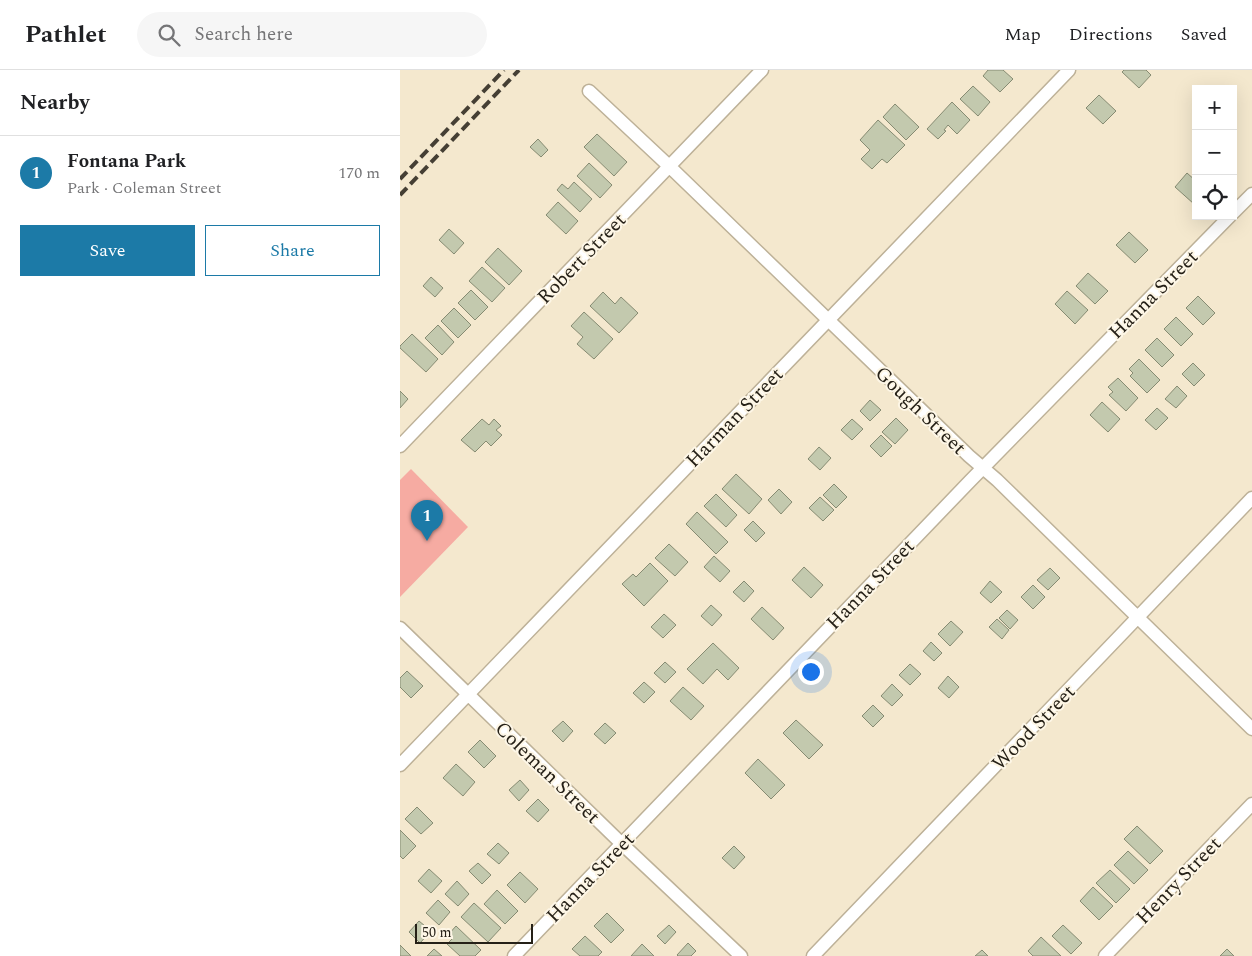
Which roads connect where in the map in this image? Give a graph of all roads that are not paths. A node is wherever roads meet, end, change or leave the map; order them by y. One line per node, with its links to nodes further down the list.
1 (762, 70): 4 (street, Robert Street)
2 (1069, 70): 8 (street, Harman Street)
3 (589, 91): 4 (street, Gough Street)
4 (670, 166): 8 (street, Gough Street); 9 (street, Robert Street)
5 (1252, 194): 6 (street)
6 (1237, 209)
7 (1226, 220): 10 (street, Hanna Street)
8 (828, 319): 10 (street, Gough Street); 14 (street, Harman Street)
9 (400, 446)
10 (982, 468): 12 (street, Gough Street); 18 (street, Hanna Street)
11 (1252, 498): 12 (street, Wood Street)
12 (1138, 617): 15 (street, Gough Street); 21 (street, Wood Street)
13 (400, 628): 14 (street, Coleman Street)
14 (468, 695): 16 (street, Harman Street); 18 (street, Coleman Street)
15 (1252, 729)
16 (400, 765)
17 (1252, 804): 22 (street, Henry Street)
18 (622, 844): 19 (street, Hanna Street); 20 (street, Coleman Street)
19 (514, 956)
20 (741, 956)
21 (813, 956)
22 (1105, 956)

